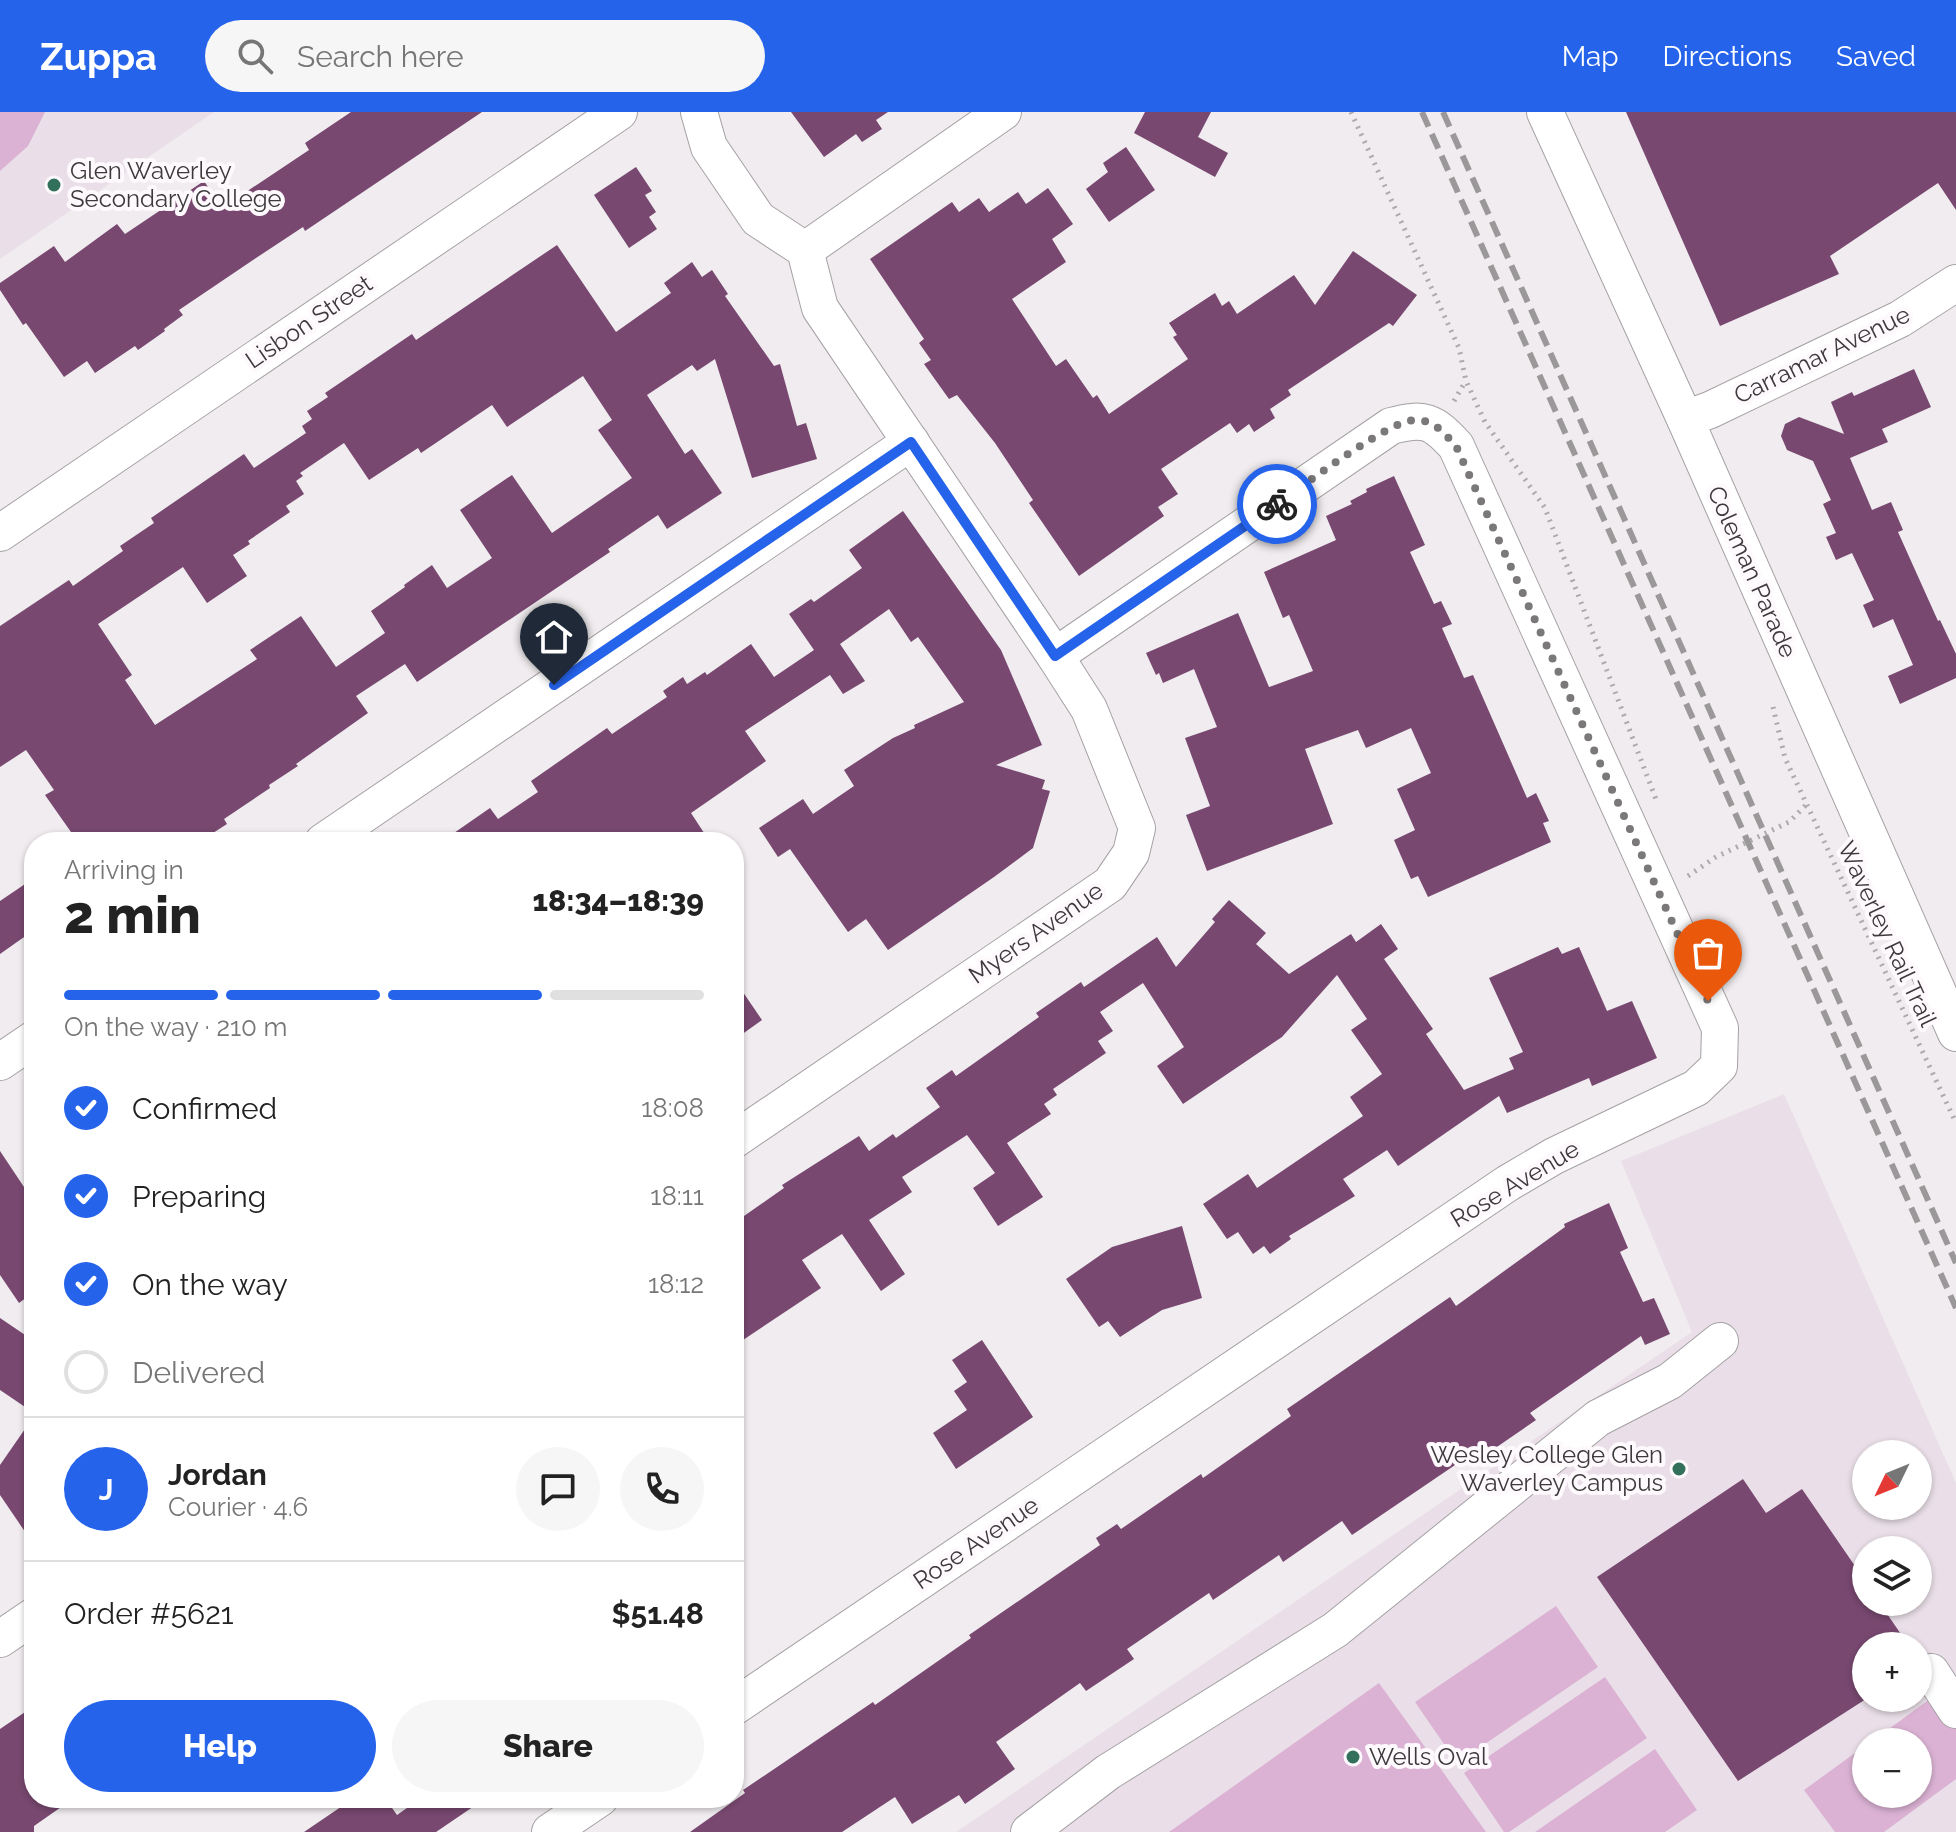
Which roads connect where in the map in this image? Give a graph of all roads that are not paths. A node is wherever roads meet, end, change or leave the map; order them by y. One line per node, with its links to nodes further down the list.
1 (619, 112): 9 (street, Lisbon Street)
2 (699, 112): 5 (street)
3 (1003, 112): 5 (street)
4 (1545, 112): 7 (street, Coleman Parade)
5 (805, 250): 8 (street, Myers Avenue)
6 (1956, 283): 7 (street, Carramar Avenue)
7 (1685, 419): 12 (street, Coleman Parade)
8 (911, 442): 10 (street, Myers Avenue); 11 (street)
9 (0, 533)
10 (1055, 656): 15 (street, Myers Avenue); 20 (street, Rose Avenue)
11 (338, 832)
12 (1956, 1033)
13 (24, 1046): 14 (street)
14 (0, 1062)
15 (744, 1133)
16 (1720, 1341): 24 (street)
17 (24, 1623): 18 (street)
18 (0, 1639)
19 (1932, 1674): 21 (street)
20 (744, 1700)
21 (1956, 1710)
22 (585, 1808): 23 (street)
23 (550, 1832)
24 (1029, 1832)

